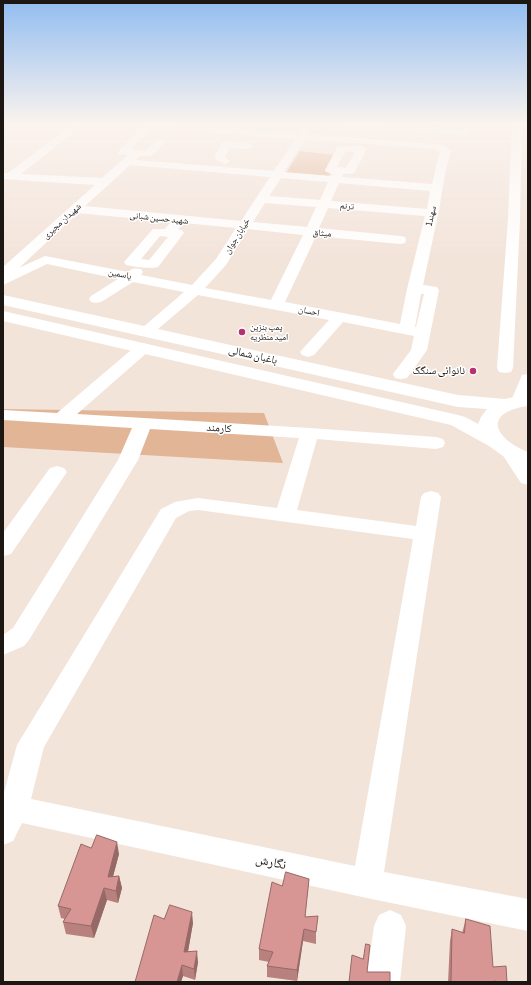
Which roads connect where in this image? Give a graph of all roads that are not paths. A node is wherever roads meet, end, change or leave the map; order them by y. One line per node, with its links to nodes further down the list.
1 (15, 170): 10 (street)
2 (118, 170): 11 (street, شهیدان مجیری)
3 (228, 170): 8 (street)
4 (280, 170): 8 (street, خیابان جوان)
5 (330, 170): 9 (street)
6 (440, 170): 12 (street, 1سهند)
7 (516, 170): 33 (street)
8 (277, 174): 9 (street); 13 (street, خیابان جوان)
9 (338, 175): 12 (street); 14 (street)
10 (7, 176): 11 (street)
11 (105, 182): 15 (street, شهیدان مجیری)
12 (437, 188): 16 (street, 1سهند)
13 (261, 199): 14 (street, ترنم); 18 (street, خیابان جوان)
14 (323, 204): 16 (street, ترنم); 19 (street)
15 (75, 209): 17 (street, شهید حسین شبانی); 21 (street, شهیدان مجیری)
16 (432, 213): 30 (street, 1سهند)
17 (180, 220): 18 (street, شهید حسین شبانی); 22 (street)
18 (244, 226): 19 (street, میثاق); 24 (street, خیابان جوان)
19 (310, 232): 20 (street, میثاق); 27 (street)
20 (400, 240)
21 (3, 275)
22 (131, 277): 23 (street, یاسمین); 24 (street, یاسمین); 26 (street)
23 (3, 281)
24 (195, 290): 27 (street, احسان); 31 (street, خیابان جوان)
25 (3, 300): 31 (main road, باغبان شمالی)
26 (96, 300)
27 (276, 305): 29 (street, احسان)
28 (3, 316): 31 (main road, باغبان شمالی)
29 (340, 317): 30 (street, احسان); 32 (street)
30 (415, 331): 34 (street)
31 (145, 339): 36 (main road, باغبان شمالی); 39 (street, خیابان جوان); 40 (main road, باغبان شمالی)
32 (308, 352)
33 (505, 368)
34 (401, 374)
35 (528, 378): 37 (street)
36 (465, 402): 37 (main road, باغبان شمالی); 40 (main road)
37 (517, 402): 44 (main road)
38 (3, 415): 39 (street, کارمند)
39 (61, 419): 41 (street, کارمند)
40 (458, 421): 44 (main road, باغبان شمالی)
41 (143, 424): 42 (street, کارمند); 53 (street)
42 (310, 433): 43 (street, کارمند); 49 (street)
43 (436, 443)
44 (503, 446): 45 (main road, باغبان شمالی); 47 (street)
45 (528, 459)
46 (57, 472): 50 (street)
47 (528, 479)
48 (431, 497): 51 (street)
49 (285, 515): 51 (street); 54 (street)
50 (10, 524): 52 (street)
51 (425, 534): 55 (street)
52 (3, 548)
53 (3, 646)
54 (8, 820): 55 (street, نگارش)
55 (367, 883): 56 (street, نگارش)
56 (528, 914)
57 (390, 926): 58 (street)
58 (383, 982)

